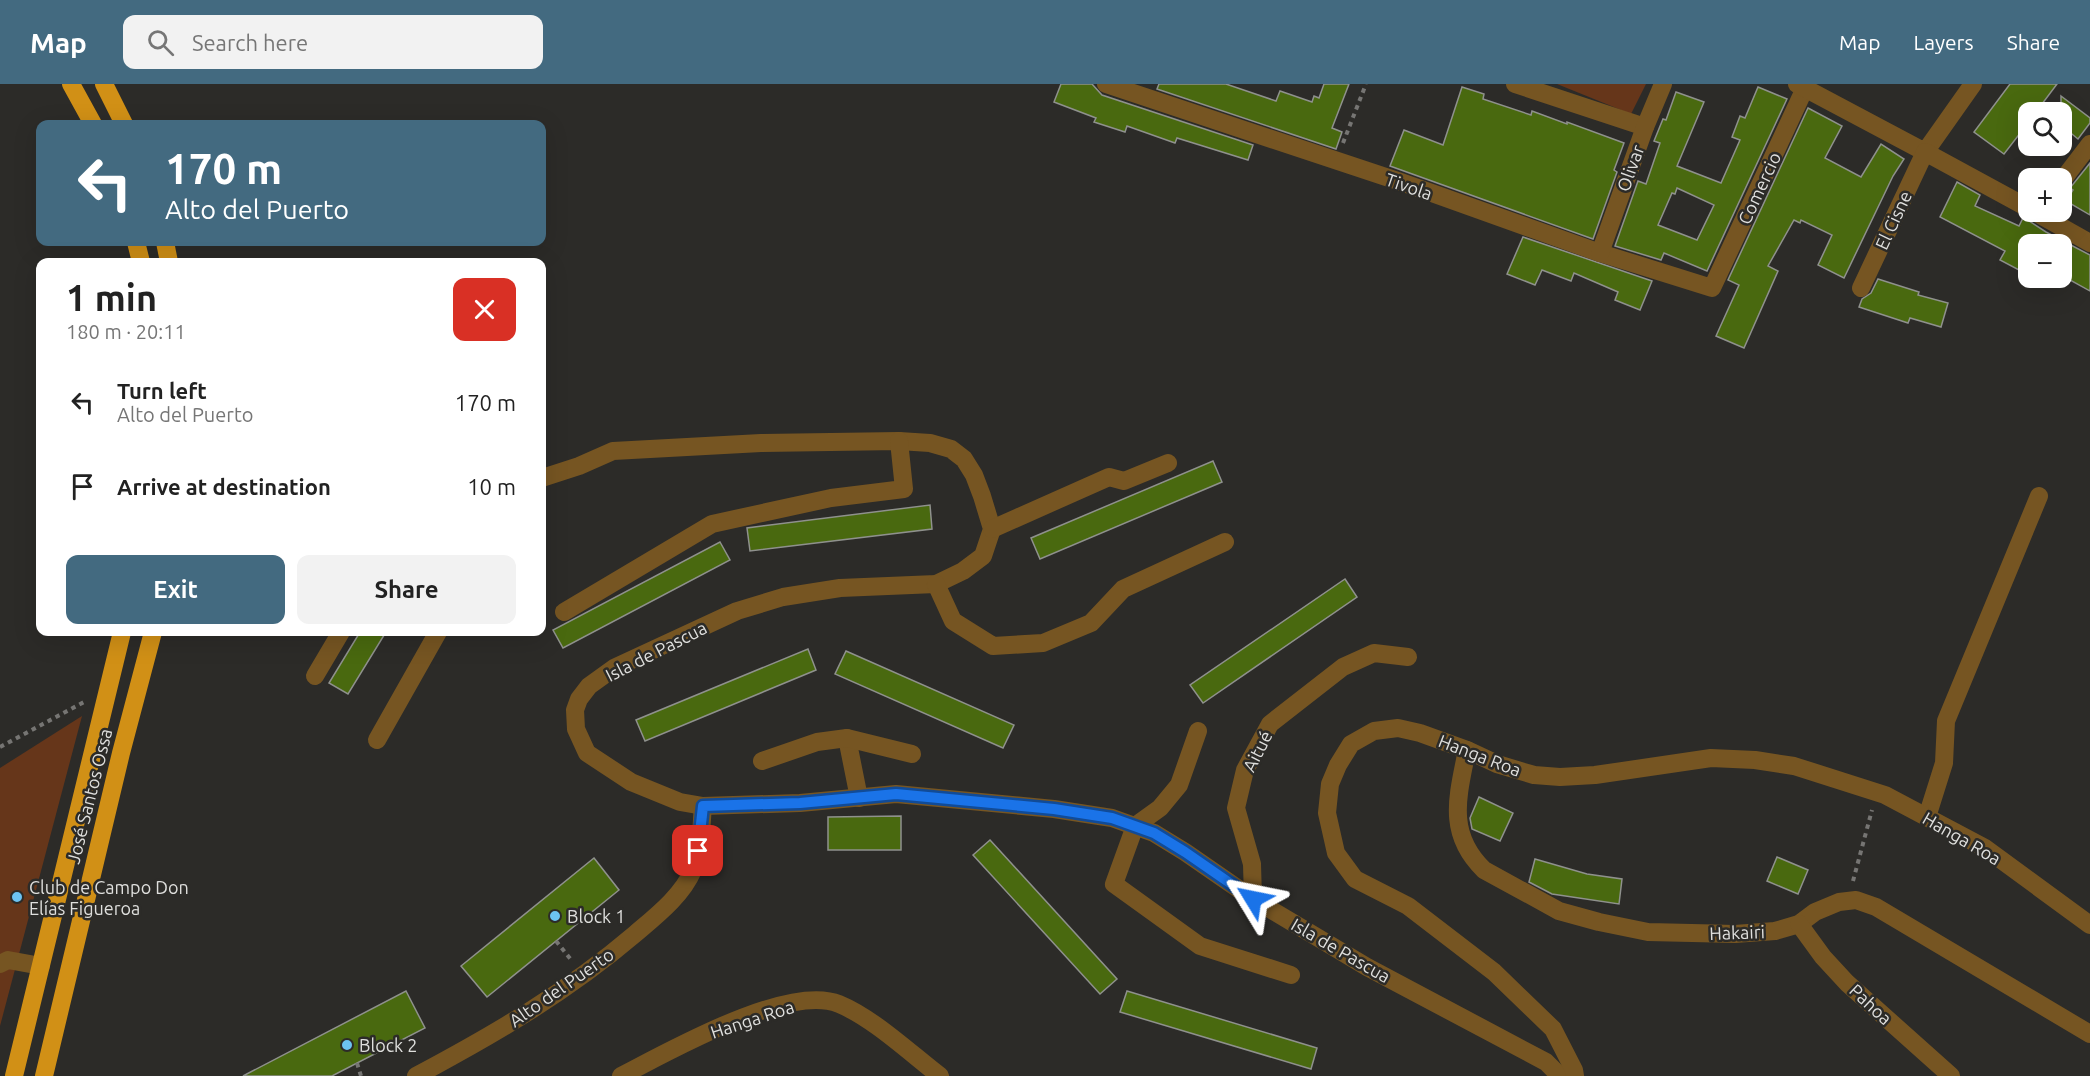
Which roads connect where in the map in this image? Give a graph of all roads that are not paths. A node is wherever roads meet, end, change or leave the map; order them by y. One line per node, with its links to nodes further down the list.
1 (71, 84): 9 (highway)
2 (104, 84): 10 (highway)
3 (1106, 84): 8 (street, Tivola)
4 (1515, 84): 11 (street)
5 (1663, 84): 11 (street, Olivar)
6 (1973, 84): 13 (street, El Cisne)
7 (1800, 85): 13 (street); 19 (street, Comercio)
8 (1146, 90): 18 (street, Tivola)
9 (91, 120)
10 (122, 120)
11 (1645, 127): 18 (street, Olivar)
12 (2090, 144): 14 (street)
13 (1925, 152): 15 (street); 20 (street, El Cisne)
14 (2072, 168)
15 (2018, 202)
16 (2054, 222): 17 (street)
17 (2090, 243)
18 (1599, 253): 19 (street, Tivola)
19 (1712, 288)
20 (1861, 288)
21 (899, 441): 23 (street); 25 (street); 28 (street)
22 (1168, 463): 25 (street)
23 (546, 477)
24 (2039, 496): 43 (street)
25 (992, 529): 27 (street, Isla de Pascua)
26 (1226, 542): 27 (street)
27 (936, 584): 42 (street, Isla de Pascua)
28 (564, 612)
29 (121, 636): 49 (highway, José Santos Ossa)
30 (152, 636): 54 (highway, José Santos Ossa)
31 (339, 636): 34 (street)
32 (436, 636): 37 (street)
33 (1408, 657): 45 (street, Aitué)
34 (315, 676)
35 (1198, 731): 44 (street)
36 (847, 738): 39 (street); 40 (street); 41 (street)
37 (377, 740)
38 (1467, 750): 43 (street, Hanga Roa); 46 (street, Hakairi); 60 (street, Hanga Roa)
39 (912, 754)
40 (762, 761)
41 (859, 798): 42 (street, Isla de Pascua); 44 (street, Isla de Pascua)
42 (703, 806): 55 (street, Alto del Puerto)
43 (1926, 817): 47 (street, Hanga Roa)
44 (1135, 826): 45 (street, Isla de Pascua); 50 (street)
45 (1253, 899): 59 (street, Isla de Pascua)
46 (1799, 924): 51 (street, Hakairi); 61 (street, Pahoa)
47 (2090, 925)
48 (0, 964): 49 (street)
49 (41, 966): 53 (highway, José Santos Ossa)
50 (1291, 975)
51 (2090, 1034)
52 (657, 1057): 56 (street, Hanga Roa); 57 (street); 58 (street, Hanga Roa)
53 (14, 1076)
54 (44, 1076)
55 (416, 1076)
56 (621, 1076)
57 (654, 1076)
58 (940, 1076)
59 (1560, 1076)
60 (1575, 1076)
61 (1951, 1076)

